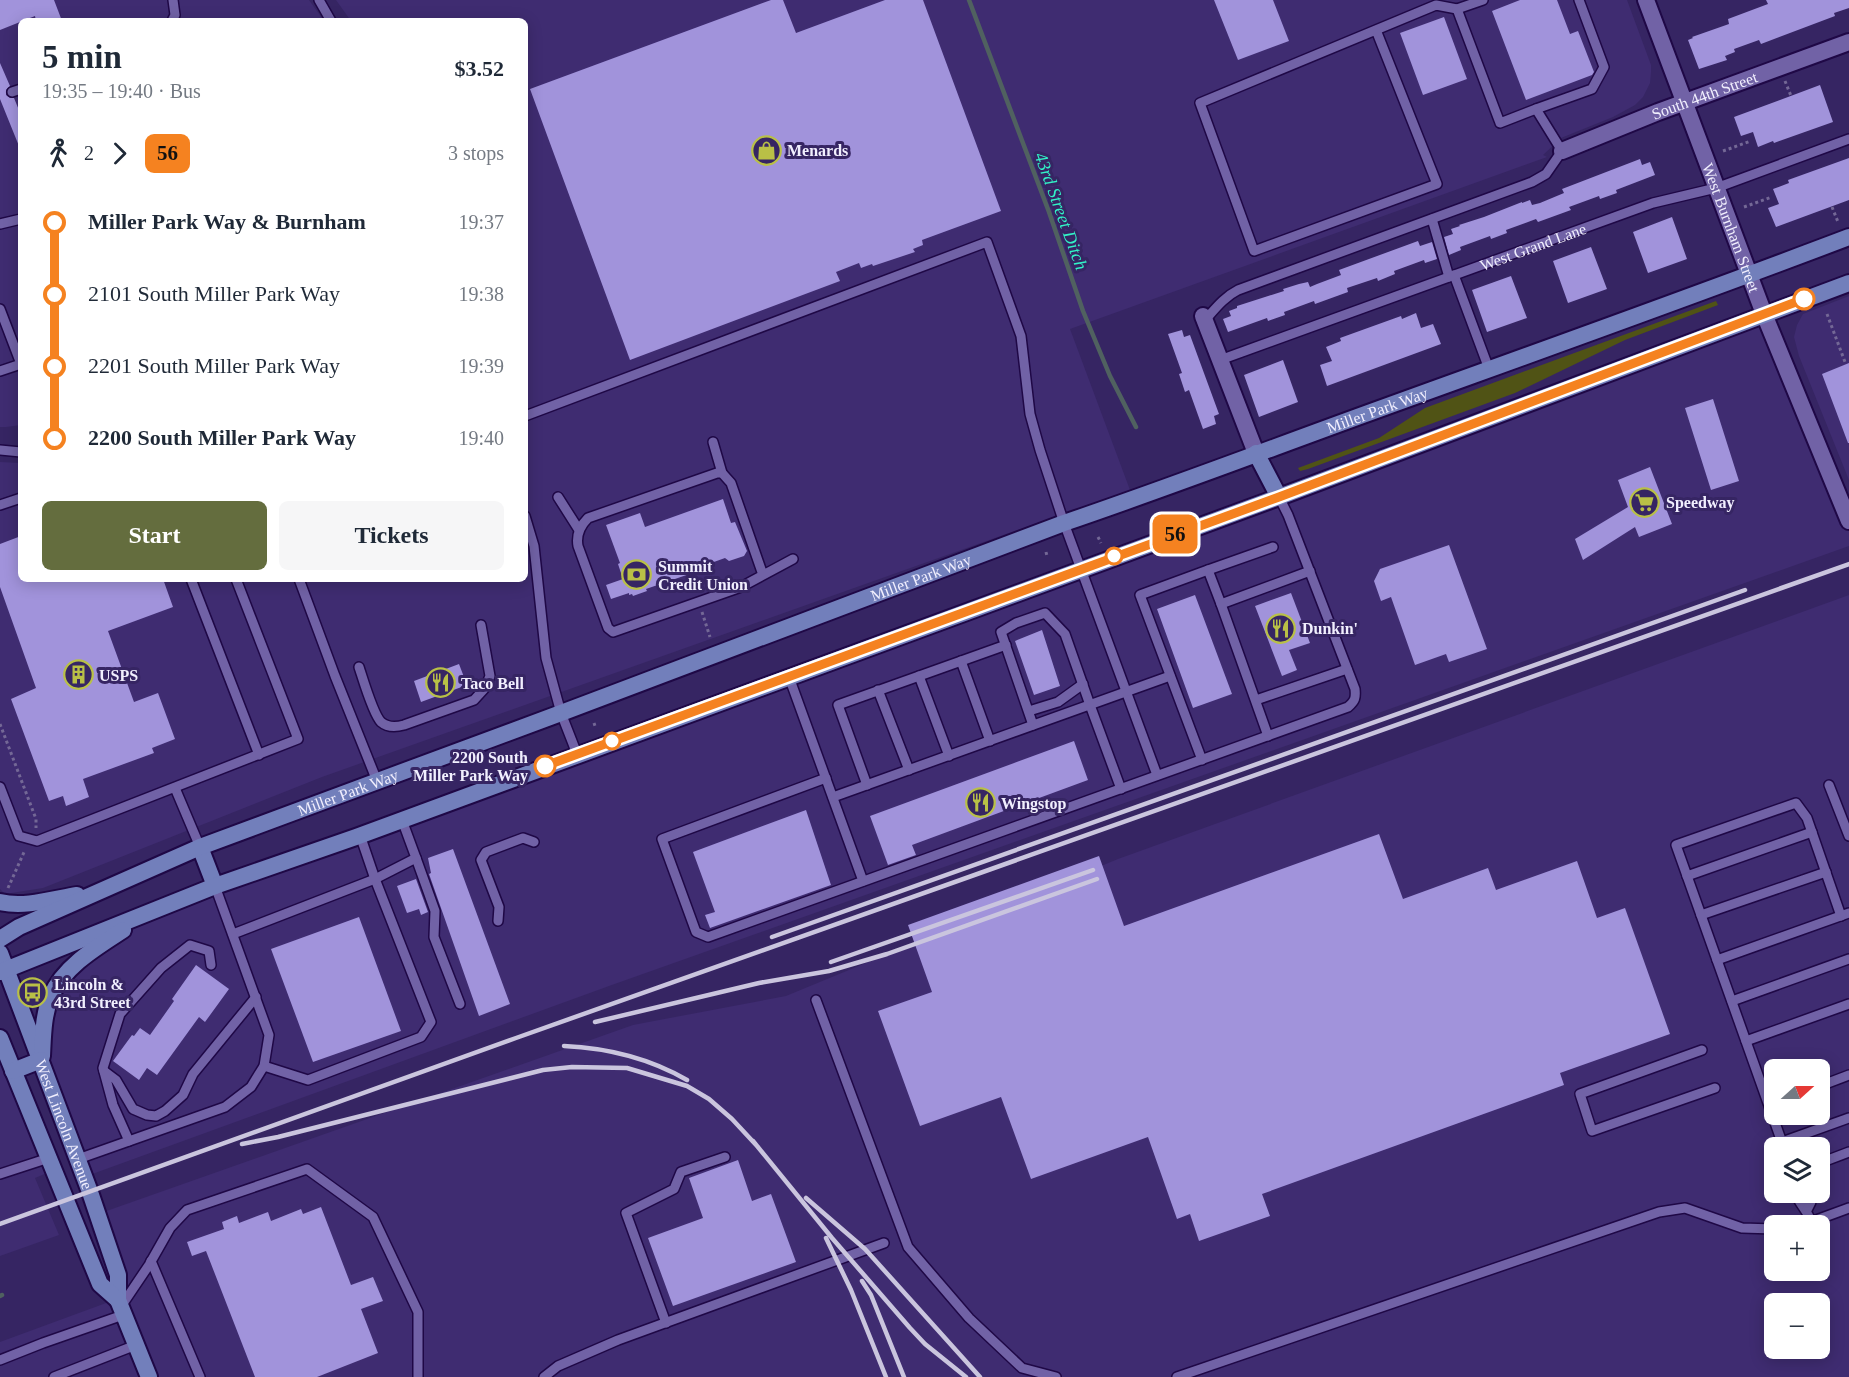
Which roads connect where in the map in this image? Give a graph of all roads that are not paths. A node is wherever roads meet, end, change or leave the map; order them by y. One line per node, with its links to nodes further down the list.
1 (173, 0): 7 (lane)
2 (319, 0): 8 (lane)
3 (1483, 0): 6 (lane)
4 (1579, 0): 12 (lane)
5 (1646, 0): 11 (street, West Burnham Street)
6 (1457, 9): 9 (lane); 12 (lane)
7 (174, 18)
8 (329, 18)
9 (1376, 30): 9 (lane)
10 (1849, 42): 11 (street, South 44th Street)
11 (1684, 104): 14 (street, South 44th Street); 15 (street, West Burnham Street)
12 (1536, 109): 14 (lane)
13 (1849, 139): 15 (lane, West Grand Lane)
14 (1562, 151): 16 (lane)
15 (1716, 188): 20 (street, West Burnham Street); 21 (lane, West Grand Lane)
16 (1432, 219): 21 (lane); 25 (lane)
17 (18, 220): 18 (lane)
18 (0, 224)
19 (1849, 237): 20 (main road, Miller Park Way)
20 (1750, 275): 24 (street, West Burnham Street); 29 (main road, Miller Park Way)
21 (1451, 276): 27 (lane, West Grand Lane); 29 (lane)
22 (1849, 283): 24 (main road)
23 (0, 309): 26 (lane)
24 (1764, 314): 38 (main road); 41 (street, West Burnham Street)
25 (1204, 318): 27 (street)
26 (18, 356)
27 (1220, 360): 35 (street)
28 (18, 365): 30 (lane)
29 (1489, 369): 35 (main road, Miller Park Way)
30 (0, 371)
31 (528, 415): 42 (lane)
32 (713, 442): 36 (lane)
33 (0, 450): 34 (lane)
34 (18, 452)
35 (1256, 453): 38 (main road); 42 (main road, Miller Park Way)
36 (722, 473): 44 (lane); 50 (lane)
37 (558, 497): 44 (lane)
38 (1279, 497): 47 (main road); 49 (lane)
39 (18, 499): 40 (lane)
40 (0, 505)
41 (1848, 513)
42 (1064, 523): 47 (lane); 69 (main road, Miller Park Way)
43 (528, 526): 69 (lane)
44 (579, 530): 50 (lane)
45 (1274, 547): 48 (lane)
46 (794, 559): 50 (lane)
47 (1082, 568): 62 (main road); 65 (lane)
48 (1208, 570): 54 (lane); 61 (lane)
49 (1310, 571): 54 (lane); 59 (lane)
50 (763, 574)
51 (192, 582): 74 (lane)
52 (237, 582): 74 (lane)
53 (300, 582): 80 (lane)
54 (1221, 604): 66 (lane)
55 (481, 626): 58 (lane)
56 (1006, 645): 57 (lane); 63 (lane); 68 (lane)
57 (961, 661): 60 (lane); 72 (lane)
58 (359, 667)
59 (1347, 669): 66 (lane); 71 (lane)
60 (919, 676): 64 (lane); 75 (lane)
61 (1170, 676): 65 (lane); 76 (lane)
62 (789, 677): 73 (main road); 79 (lane)
63 (1083, 684): 67 (lane); 68 (lane)
64 (878, 690): 77 (lane); 81 (lane)
65 (1126, 692): 67 (lane); 78 (lane)
66 (1256, 700): 71 (lane)
67 (1090, 705): 70 (lane); 85 (lane)
68 (1029, 711): 70 (lane)
69 (561, 713): 73 (lane); 80 (main road, Miller Park Way)
70 (1034, 725): 72 (lane)
71 (1268, 736): 76 (lane)
72 (990, 741): 75 (lane)
73 (577, 754): 87 (main road)
74 (259, 756): 84 (lane)
75 (949, 756): 77 (lane)
76 (1202, 760): 78 (lane)
77 (909, 770): 81 (lane)
78 (1157, 776): 85 (lane)
79 (826, 778): 86 (lane); 97 (lane)
80 (377, 781): 92 (main road, Miller Park Way)
81 (867, 785): 86 (lane)
82 (1829, 785): 90 (lane)
83 (0, 786): 84 (lane)
84 (175, 788): 92 (lane)
85 (1121, 789): 97 (lane)
86 (833, 797): 97 (lane)
87 (402, 820): 89 (main road); 93 (lane)
88 (1812, 832): 94 (lane); 95 (lane); 95 (lane)
89 (360, 835): 96 (lane); 98 (main road)
90 (1849, 836)
91 (534, 842): 104 (lane)
92 (200, 846): 98 (main road); 99 (main road, Miller Park Way)
93 (416, 858): 96 (lane); 115 (lane)
94 (1826, 872): 102 (lane); 103 (lane)
95 (1687, 876): 103 (lane)
96 (375, 879): 105 (lane); 121 (lane)
97 (863, 881)
98 (215, 886): 101 (main road); 105 (lane)
99 (104, 890): 100 (main road); 106 (main road, Miller Park Way)
100 (0, 902)
101 (150, 911): 111 (main road); 120 (main road)
102 (1845, 914): 109 (lane)
103 (1701, 915): 109 (lane)
104 (498, 921)
105 (234, 933): 112 (lane)
106 (0, 939)
107 (0, 953): 111 (main road, West Lincoln Avenue)
108 (1849, 959): 114 (lane)
109 (1717, 960): 114 (lane)
110 (211, 965): 123 (lane)
111 (3, 970): 120 (main road, West Lincoln Avenue)
112 (255, 997): 121 (lane); 123 (lane)
113 (816, 1000): 157 (lane)
114 (1732, 1001): 117 (lane)
115 (460, 1004)
116 (1849, 1004): 117 (lane)
117 (1746, 1041): 126 (lane)
118 (1, 1043): 122 (main road, West Lincoln Avenue)
119 (1702, 1050): 127 (lane)
120 (41, 1060): 122 (main road); 134 (main road, West Lincoln Avenue)
121 (264, 1066): 130 (lane)
122 (8, 1067): 133 (main road, West Lincoln Avenue)
123 (104, 1071): 130 (lane)
124 (1849, 1075): 125 (lane)
125 (1830, 1082)
126 (1764, 1084)
127 (1715, 1088)
128 (1849, 1118): 129 (lane)
129 (1803, 1137)
130 (129, 1141): 134 (lane)
131 (1849, 1152): 135 (lane)
132 (725, 1157): 149 (lane)
133 (49, 1158): 136 (lane); 138 (main road, West Lincoln Avenue)
134 (78, 1159): 137 (main road, West Lincoln Avenue)
135 (1830, 1159)
136 (0, 1174)
137 (84, 1177): 138 (main road); 148 (main road, West Lincoln Avenue)
138 (61, 1186): 148 (main road, West Lincoln Avenue)
139 (1799, 1203): 142 (lane)
140 (1810, 1203): 142 (lane)
141 (1849, 1208): 144 (lane)
142 (1807, 1210): 143 (lane)
143 (1809, 1215)
144 (1829, 1215)
145 (1764, 1229): 158 (lane)
146 (884, 1243): 149 (lane)
147 (151, 1261): 148 (lane); 154 (lane); 155 (lane)
148 (120, 1308): 150 (main road, West Lincoln Avenue); 151 (lane)
149 (666, 1323): 156 (lane)
150 (136, 1345): 152 (lane); 153 (main road, West Lincoln Avenue)
151 (0, 1360)
152 (54, 1377)
153 (149, 1377)
154 (199, 1377)
155 (418, 1377)
156 (544, 1377)
157 (1056, 1377)
158 (1177, 1377)

